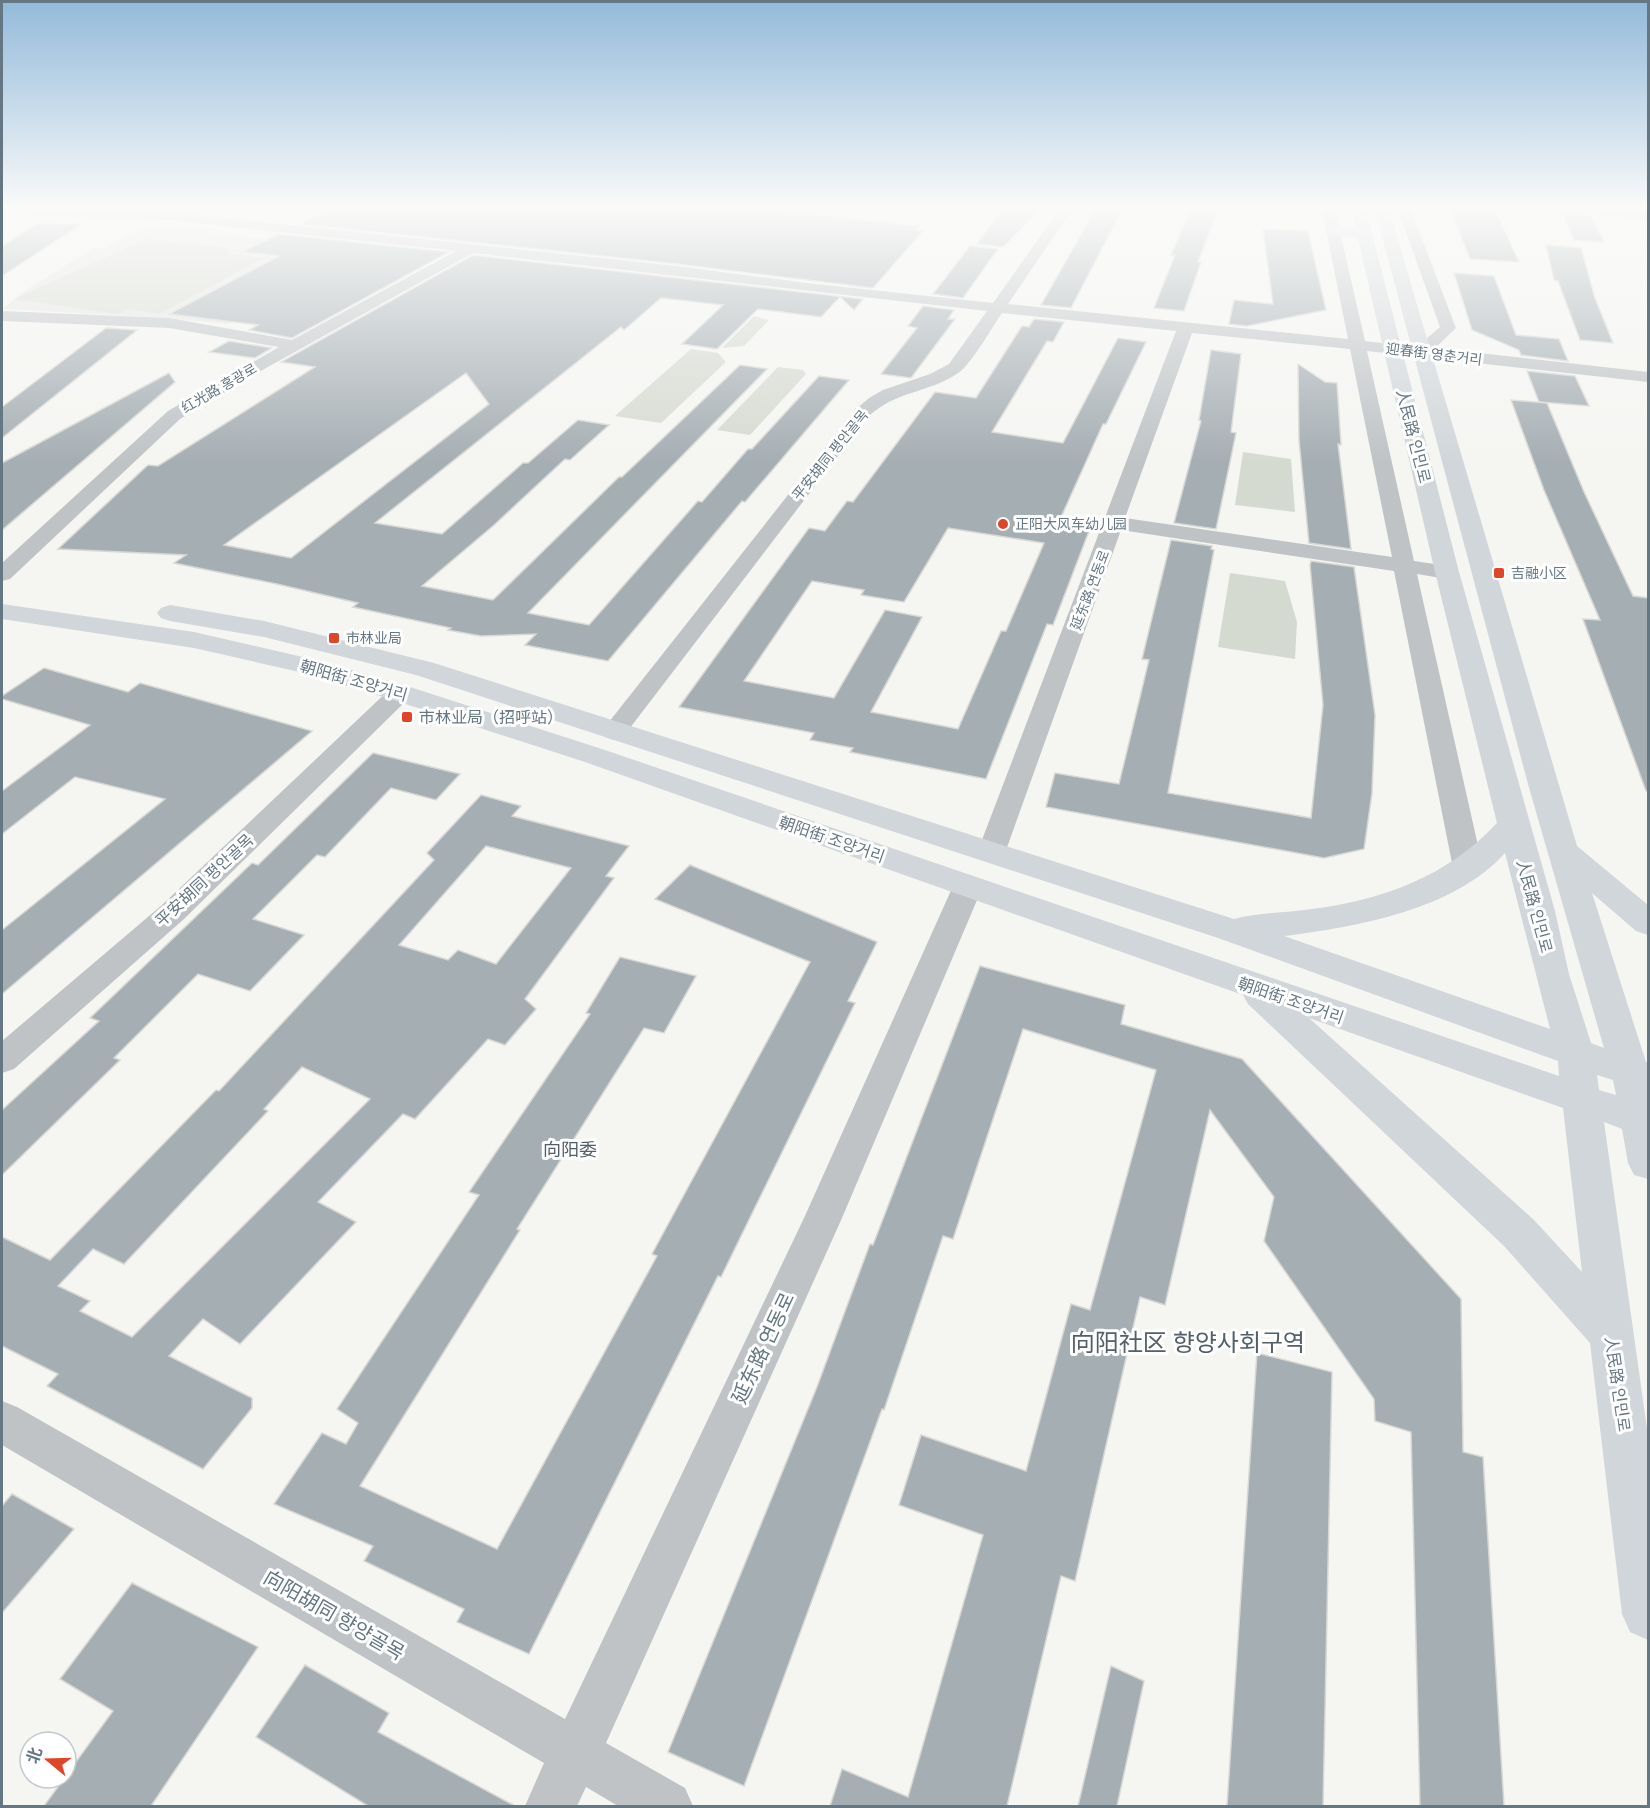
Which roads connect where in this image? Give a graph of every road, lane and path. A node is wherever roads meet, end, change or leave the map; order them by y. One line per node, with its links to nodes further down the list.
1 (387, 294): 11 (street, 红光路 홍광로)
2 (871, 294): 8 (street, 迎春街 영춘거리)
3 (1008, 294): 8 (street, 平安胡同 평안골목)
4 (1347, 294): 12 (street)
5 (1380, 294): 13 (main road, 人民路 인민로)
6 (1405, 294): 14 (main road, 人民路 인민로)
7 (1436, 294): 14 (street)
8 (999, 307): 10 (street, 迎春街 영춘거리); 23 (street, 平安胡同 평안골목)
9 (2, 316): 11 (street)
10 (1186, 327): 12 (street, 迎春街 영춘거리); 16 (street, 延东路 연동로)
11 (295, 345): 19 (street, 红光路 홍광로)
12 (1358, 345): 13 (street, 迎春街 영춘거리); 17 (street)
13 (1393, 349): 14 (street, 迎春街 영춘거리); 18 (main road, 人民路 인민로)
14 (1421, 352): 15 (street, 迎春街 영춘거리); 26 (main road, 人民路 인민로)
15 (1648, 377)
16 (1115, 523): 17 (street); 25 (street, 延东路 연동로)
17 (1405, 566): 18 (street); 27 (street)
18 (1447, 572): 24 (main road, 人民路 인민로)
19 (2, 574)
20 (2, 591): 23 (main road, 朝阳街 조양거리)
21 (2, 612): 22 (main road, 朝阳街 조양거리)
22 (400, 693): 28 (main road, 朝阳街 조양거리); 33 (street, 平安胡同 평안골목)
23 (614, 732): 25 (main road, 朝阳街 조양거리)
24 (1514, 824): 27 (main road); 32 (main road, 人民路 인민로)
25 (991, 852): 30 (main road, 朝阳街 조양거리)
26 (1565, 852): 29 (main road); 34 (main road, 人民路 인민로)
27 (1468, 868): 30 (main road)
28 (968, 886): 31 (main road, 朝阳街 조양거리); 41 (street, 延东路 연동로)
29 (1648, 923)
30 (1230, 930): 32 (main road, 朝阳街 조양거리)
31 (1250, 986): 35 (main road, 朝阳街 조양거리); 38 (main road)
32 (1575, 1052): 34 (main road, 朝阳街 조양거리); 35 (main road, 人民路 인민로)
33 (2, 1060)
34 (1639, 1075): 36 (main road, 人民路 인민로)
35 (1581, 1098): 36 (main road, 朝阳街 조양거리); 38 (main road, 人民路 인민로)
36 (1644, 1121): 37 (main road, 人民路 인민로)
37 (1648, 1163)
38 (1612, 1335): 40 (main road, 人民路 인민로)
39 (2, 1422): 41 (street, 向阳胡同 향양골목)
40 (1648, 1614)
41 (576, 1755): 42 (street, 延东路 연동로); 43 (street, 向阳胡同 향양골목)
42 (550, 1806)
43 (667, 1806)

